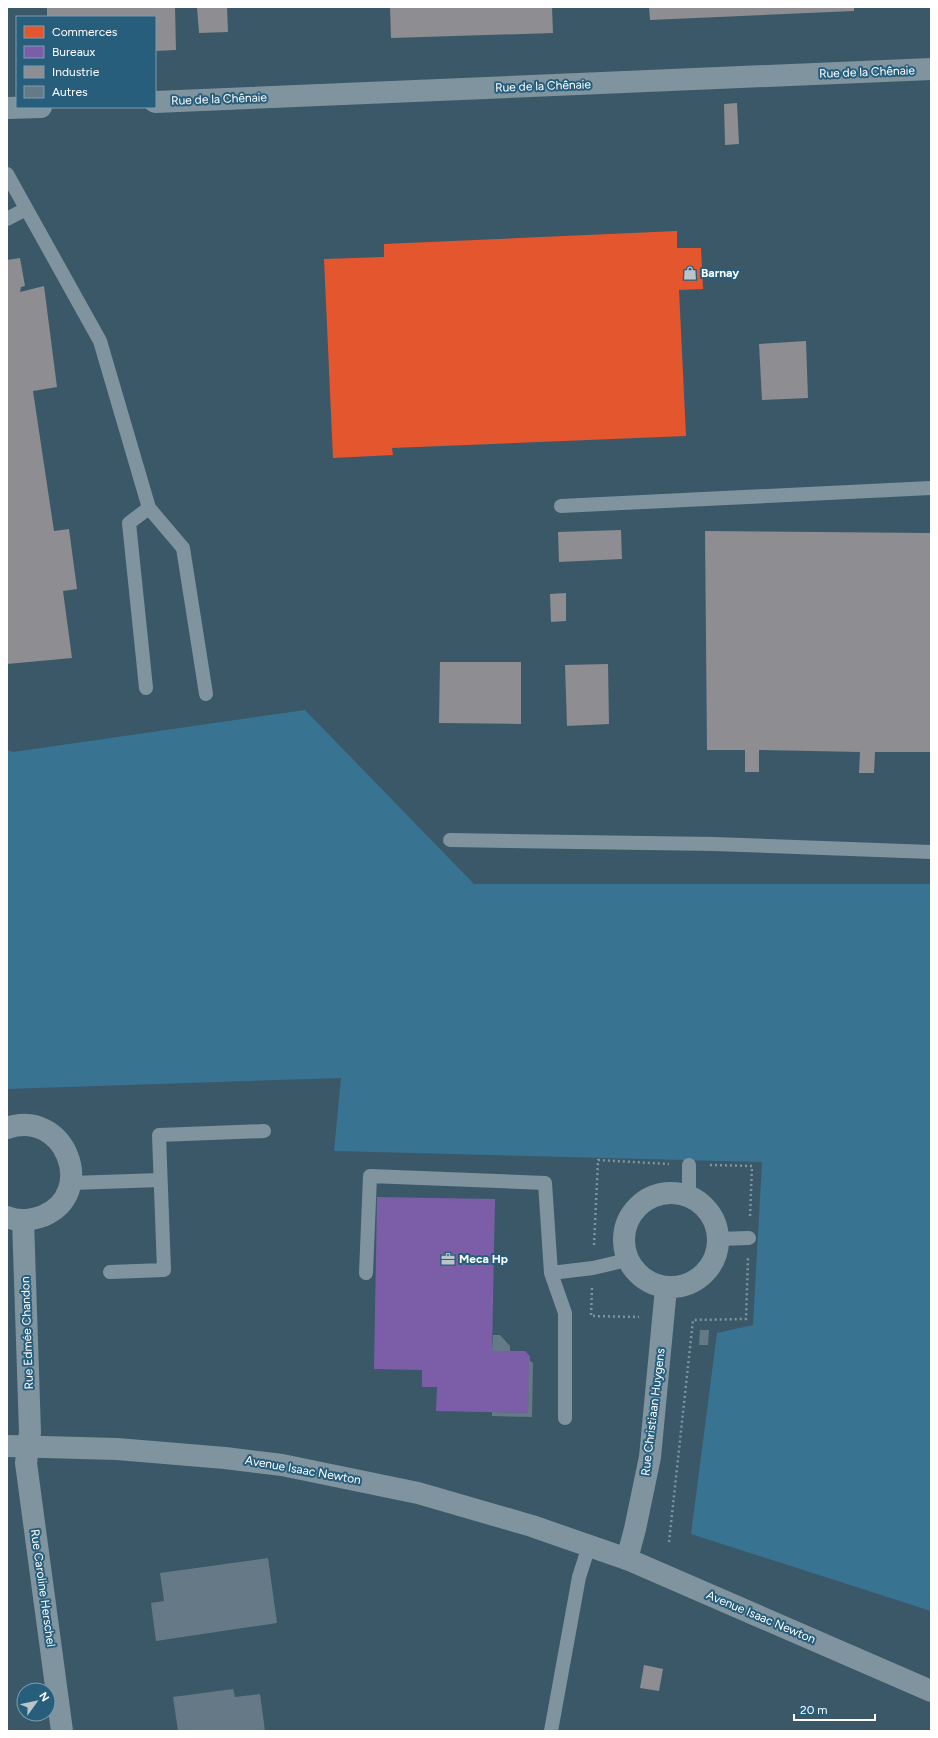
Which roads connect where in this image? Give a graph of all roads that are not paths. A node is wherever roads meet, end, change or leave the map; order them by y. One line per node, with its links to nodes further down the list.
1 (931, 69): 2 (street, Rue de la Chênaie)
2 (156, 102)
3 (7, 174): 4 (lane)
4 (26, 209): 5 (lane); 8 (lane)
5 (7, 219)
6 (931, 488): 7 (lane)
7 (561, 506)
8 (149, 508): 9 (lane); 10 (lane)
9 (146, 688)
10 (206, 694)
11 (450, 840): 12 (lane)
12 (931, 852)
13 (7, 1128): 17 (street)
14 (264, 1131): 16 (lane)
15 (689, 1165): 18 (lane)
16 (160, 1180): 17 (lane); 23 (lane)
17 (71, 1183): 19 (street, Rue Edmée Chandon)
18 (689, 1196): 21 (street); 22 (street)
19 (15, 1218): 28 (street, Rue Edmée Chandon)
20 (749, 1238): 21 (lane)
21 (718, 1239): 26 (street)
22 (627, 1260): 25 (lane); 26 (street)
23 (110, 1272)
24 (366, 1273): 25 (lane)
25 (551, 1273): 27 (lane)
26 (666, 1288): 30 (street, Rue Christiaan Huygens)
27 (565, 1418)
28 (18, 1446): 29 (street, Avenue Isaac Newton); 32 (street, Rue Caroline Herschel)
29 (589, 1546): 30 (street, Avenue Isaac Newton); 33 (lane)
30 (627, 1559): 31 (street, Avenue Isaac Newton)
31 (931, 1691)
32 (62, 1731)
33 (551, 1731)

